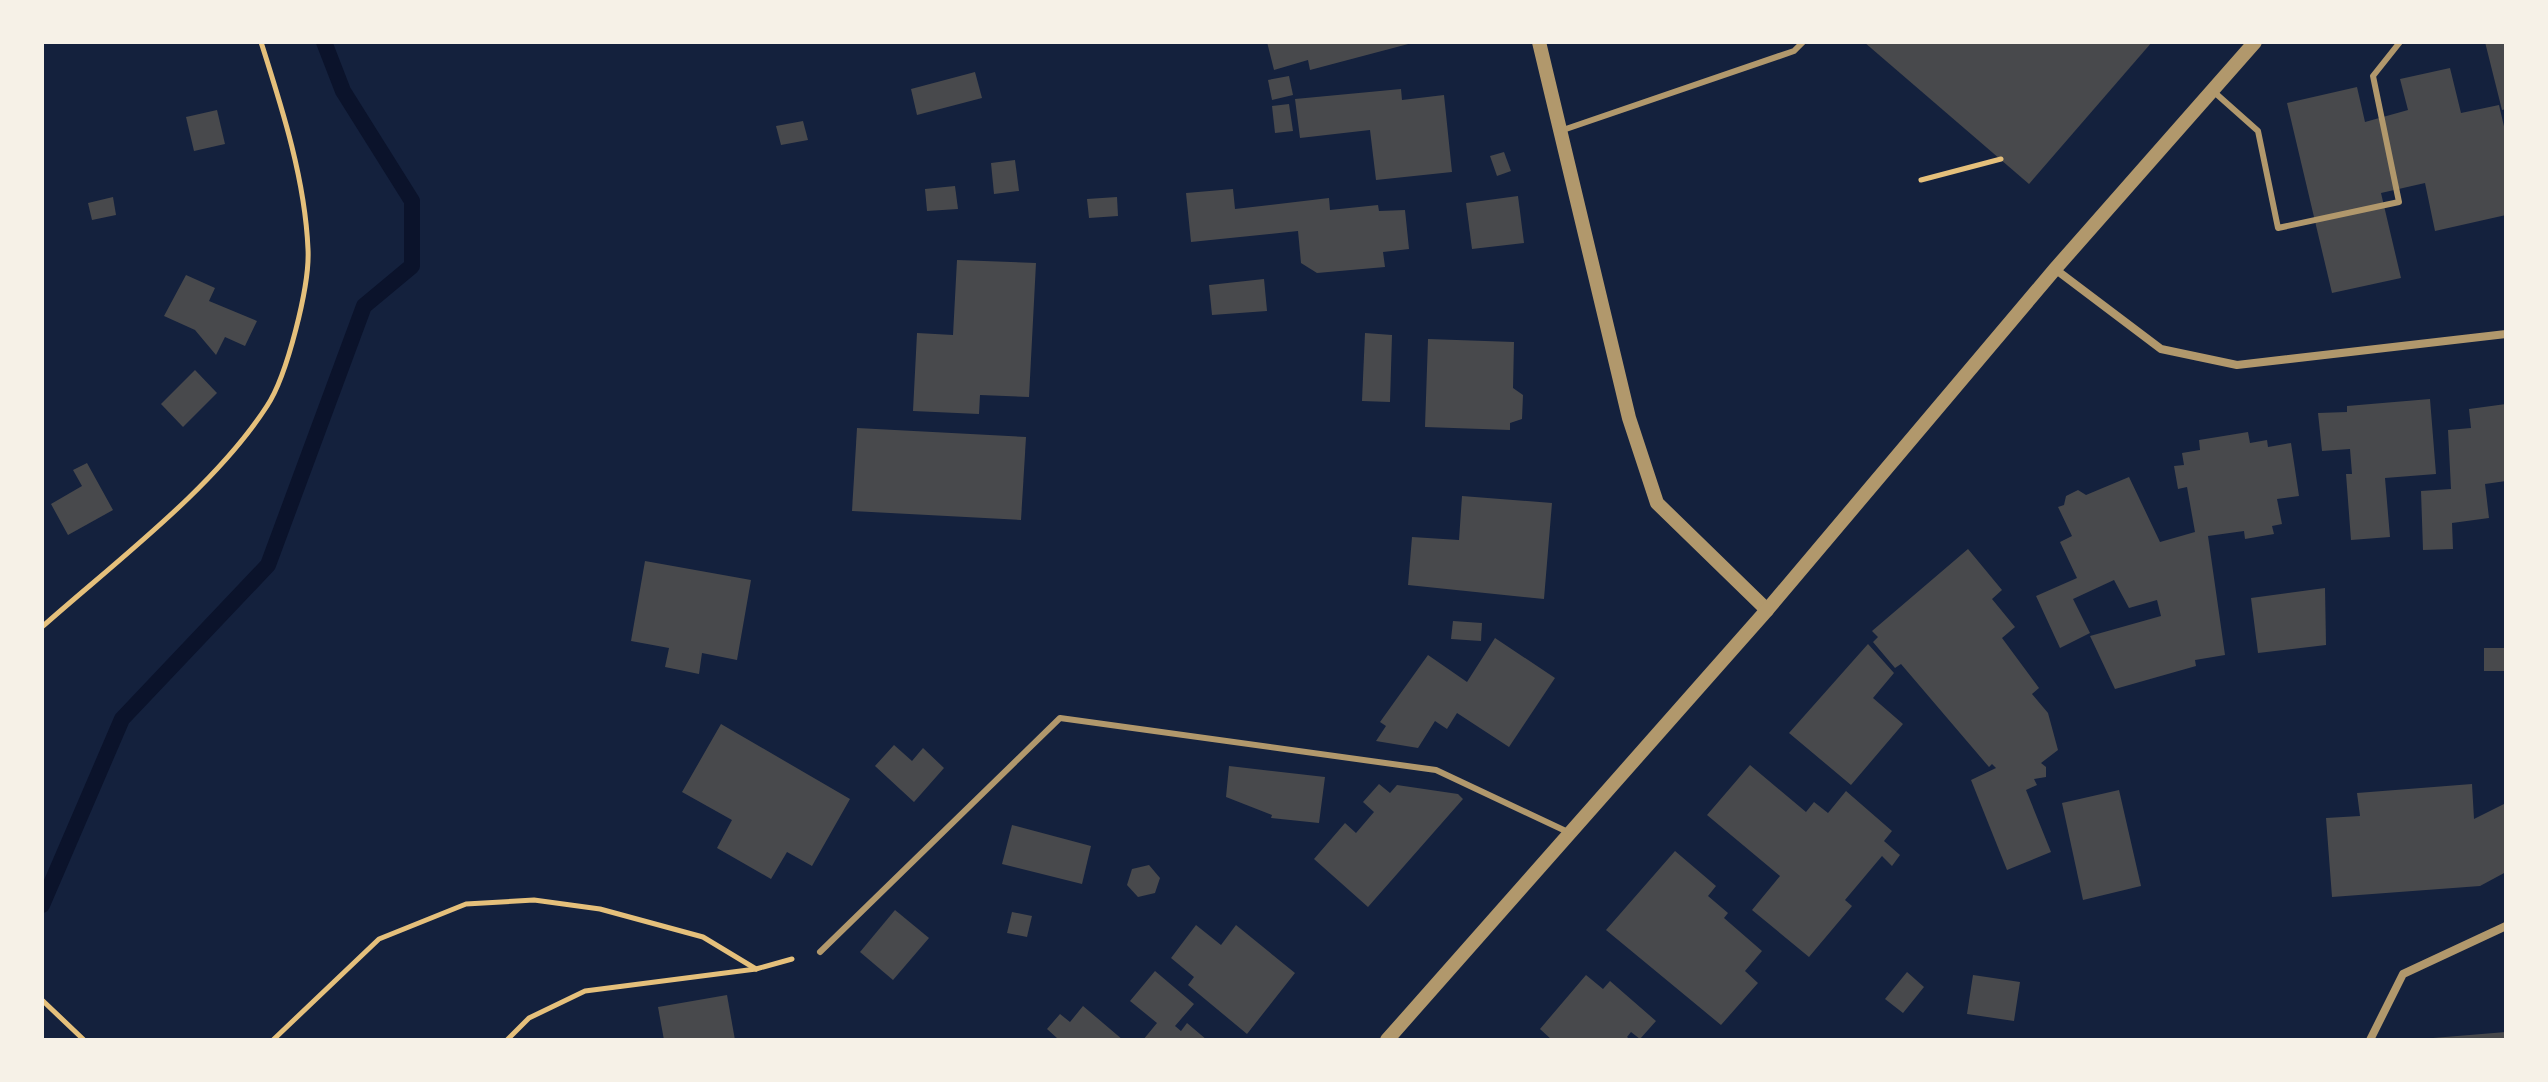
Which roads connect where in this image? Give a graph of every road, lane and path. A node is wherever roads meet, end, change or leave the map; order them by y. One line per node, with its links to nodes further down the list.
1 (261, 42): 13 (path)
2 (1539, 42): 7 (street)
3 (1803, 42): 7 (lane)
4 (2255, 42): 6 (street)
5 (2400, 42): 6 (lane)
6 (2213, 91): 10 (street)
7 (1560, 131): 12 (street)
8 (2001, 159): 9 (path)
9 (1921, 180)
10 (2055, 269): 11 (street); 12 (street)
11 (2506, 334)
12 (1767, 610): 14 (street)
13 (42, 627)
14 (1570, 833): 16 (lane); 22 (street)
15 (2506, 926): 23 (street)
16 (820, 952): 17 (path)
17 (756, 969): 20 (path); 21 (path)
18 (42, 1000): 19 (path)
19 (84, 1040)
20 (273, 1040)
21 (507, 1040)
22 (1387, 1040)
23 (2370, 1040)

